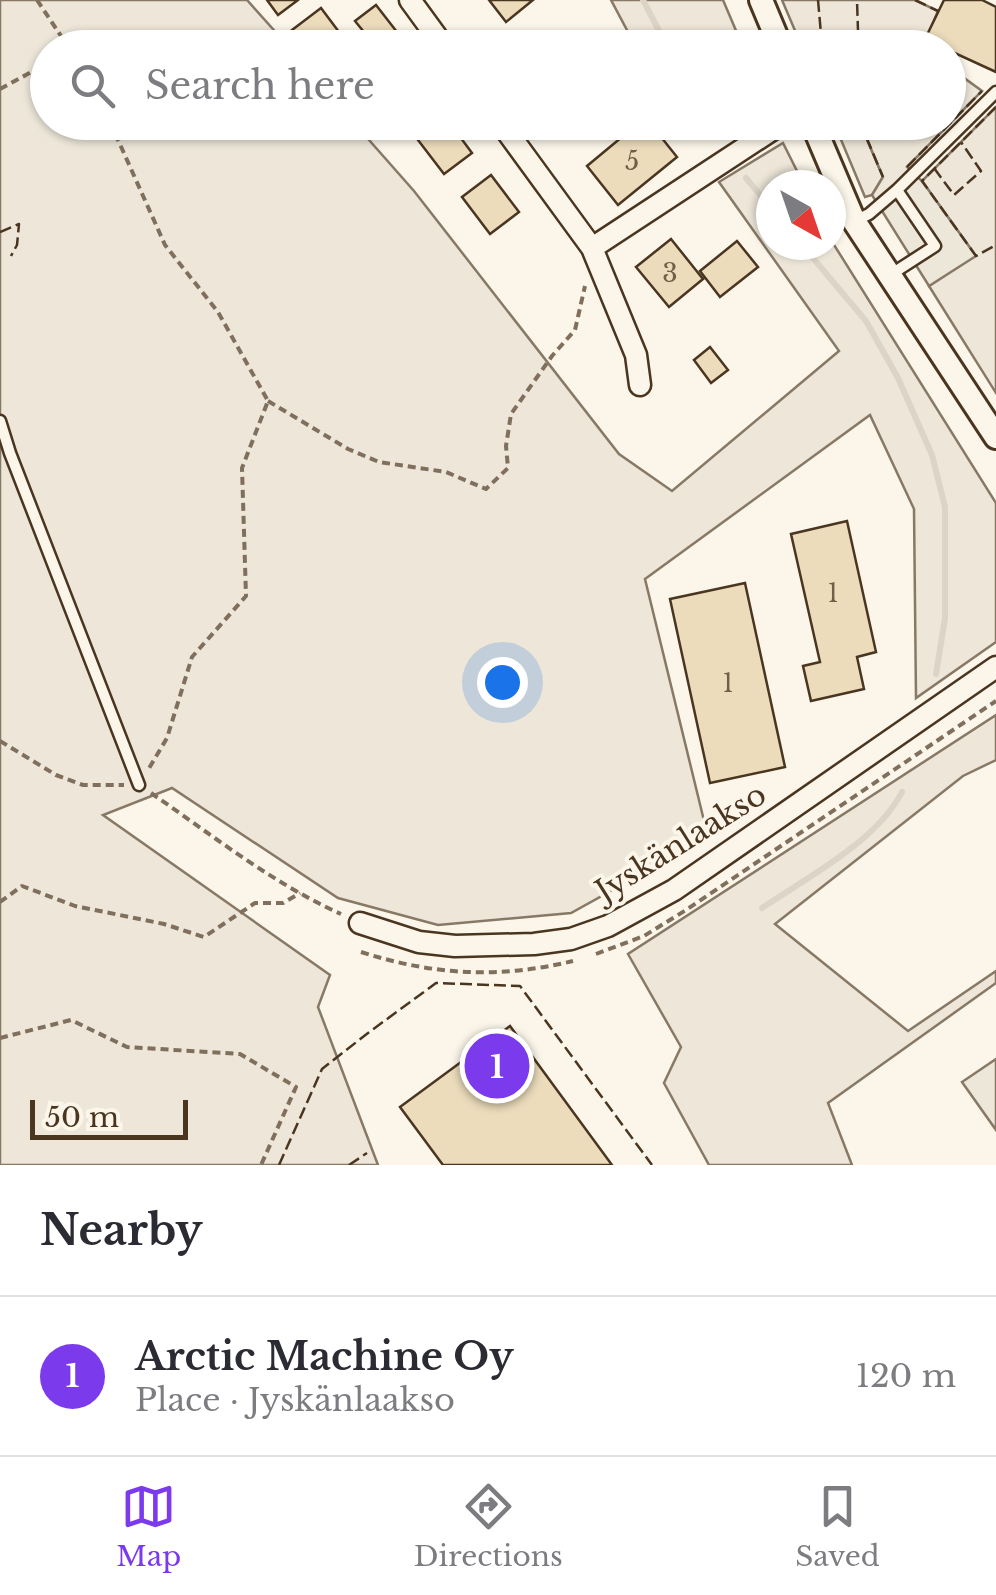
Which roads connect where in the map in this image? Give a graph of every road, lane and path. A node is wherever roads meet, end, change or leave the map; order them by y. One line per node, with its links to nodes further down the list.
1 (38, 0): 4 (path)
2 (410, 0): 5 (street)
3 (761, 0): 6 (street)
4 (58, 30)
5 (431, 30)
6 (774, 30)
7 (30, 73): 8 (path)
8 (0, 89)
9 (996, 92): 10 (lane)
10 (966, 122)
11 (118, 140): 22 (path)
12 (513, 140): 18 (street)
13 (757, 140): 18 (street)
14 (820, 140): 17 (street)
15 (948, 140): 16 (lane)
16 (897, 190): 17 (lane); 20 (lane)
17 (854, 221): 20 (street)
18 (592, 248): 19 (street)
19 (603, 274): 21 (street); 22 (path)
20 (890, 276): 24 (street)
21 (640, 385)
22 (268, 401): 27 (path)
23 (0, 420): 27 (lane)
24 (996, 437)
25 (996, 667): 30 (street, Jyskänlaakso)
26 (0, 740): 27 (path)
27 (139, 784): 28 (path)
28 (300, 893): 29 (path); 30 (path)
29 (0, 902)
30 (360, 923)
31 (0, 1038): 32 (path)
32 (261, 1165)

